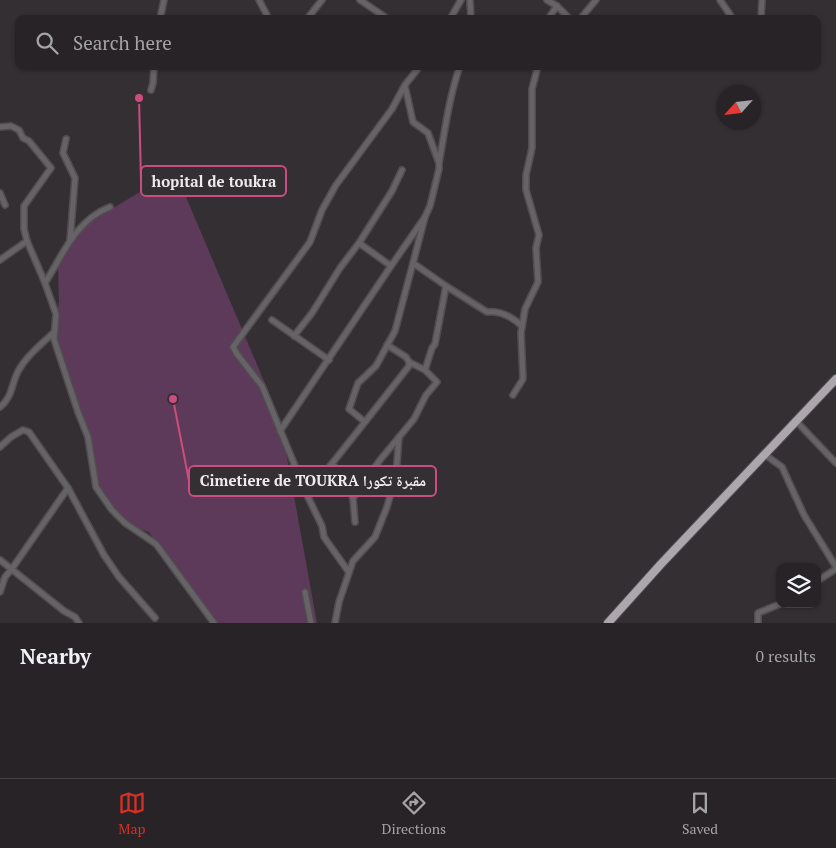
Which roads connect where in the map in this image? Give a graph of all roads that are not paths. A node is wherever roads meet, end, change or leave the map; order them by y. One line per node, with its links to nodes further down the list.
1 (164, 0): 12 (street)
2 (259, 0): 13 (street)
3 (322, 0): 14 (street)
4 (360, 0): 15 (street)
5 (461, 0): 16 (street)
6 (470, 0): 17 (street)
7 (547, 0): 11 (street)
8 (596, 0): 20 (street)
9 (720, 0): 21 (street)
10 (762, 0): 22 (street)
11 (557, 6): 18 (street); 19 (street)
12 (161, 15)
13 (267, 15)
14 (310, 15)
15 (382, 15)
16 (452, 15)
17 (471, 15)
18 (551, 15)
19 (566, 15)
20 (583, 15)
21 (729, 15)
22 (760, 15)
23 (154, 70): 28 (street)
24 (417, 70): 27 (street)
25 (459, 70): 31 (street)
26 (537, 70): 46 (street)
27 (405, 85): 31 (street); 58 (street)
28 (151, 90)
29 (0, 127): 37 (street)
30 (66, 139): 38 (street)
31 (439, 163): 36 (street)
32 (402, 170): 39 (street)
33 (0, 193): 34 (street)
34 (5, 205)
35 (110, 207): 38 (street)
36 (425, 217): 41 (street); 42 (street)
37 (27, 241): 40 (street); 43 (street)
38 (70, 241): 43 (street)
39 (360, 244): 42 (street); 48 (street)
40 (0, 260)
41 (413, 263): 44 (street); 49 (street)
42 (391, 266): 50 (street)
43 (45, 283): 47 (street)
44 (446, 286): 46 (street); 52 (street)
45 (272, 320): 48 (street)
46 (522, 326): 54 (street)
47 (53, 333): 55 (street); 78 (street)
48 (294, 336): 50 (street)
49 (387, 345): 51 (street); 57 (street)
50 (329, 360): 58 (street)
51 (410, 362): 52 (street); 57 (street)
52 (425, 370): 59 (street)
53 (836, 379): 56 (highway)
54 (513, 395)
55 (0, 407)
56 (796, 421): 61 (highway); 62 (street)
57 (365, 422): 63 (street)
58 (280, 431): 65 (street)
59 (399, 437): 66 (street); 71 (street)
60 (0, 447): 64 (street)
61 (764, 454): 69 (street); 81 (highway)
62 (836, 463)
63 (332, 464): 65 (street); 66 (street)
64 (68, 488): 70 (street); 76 (street)
65 (306, 496): 71 (street)
66 (353, 498): 67 (street)
67 (355, 522)
68 (0, 560): 70 (street)
69 (836, 568): 72 (street)
70 (11, 570): 73 (street); 77 (street)
71 (348, 571): 80 (street)
72 (821, 578)
73 (0, 592)
74 (305, 592): 79 (street)
75 (776, 606): 82 (street)
76 (155, 618)
77 (79, 623)
78 (214, 623)
79 (311, 623)
80 (335, 623)
81 (608, 623)
82 (758, 623)

